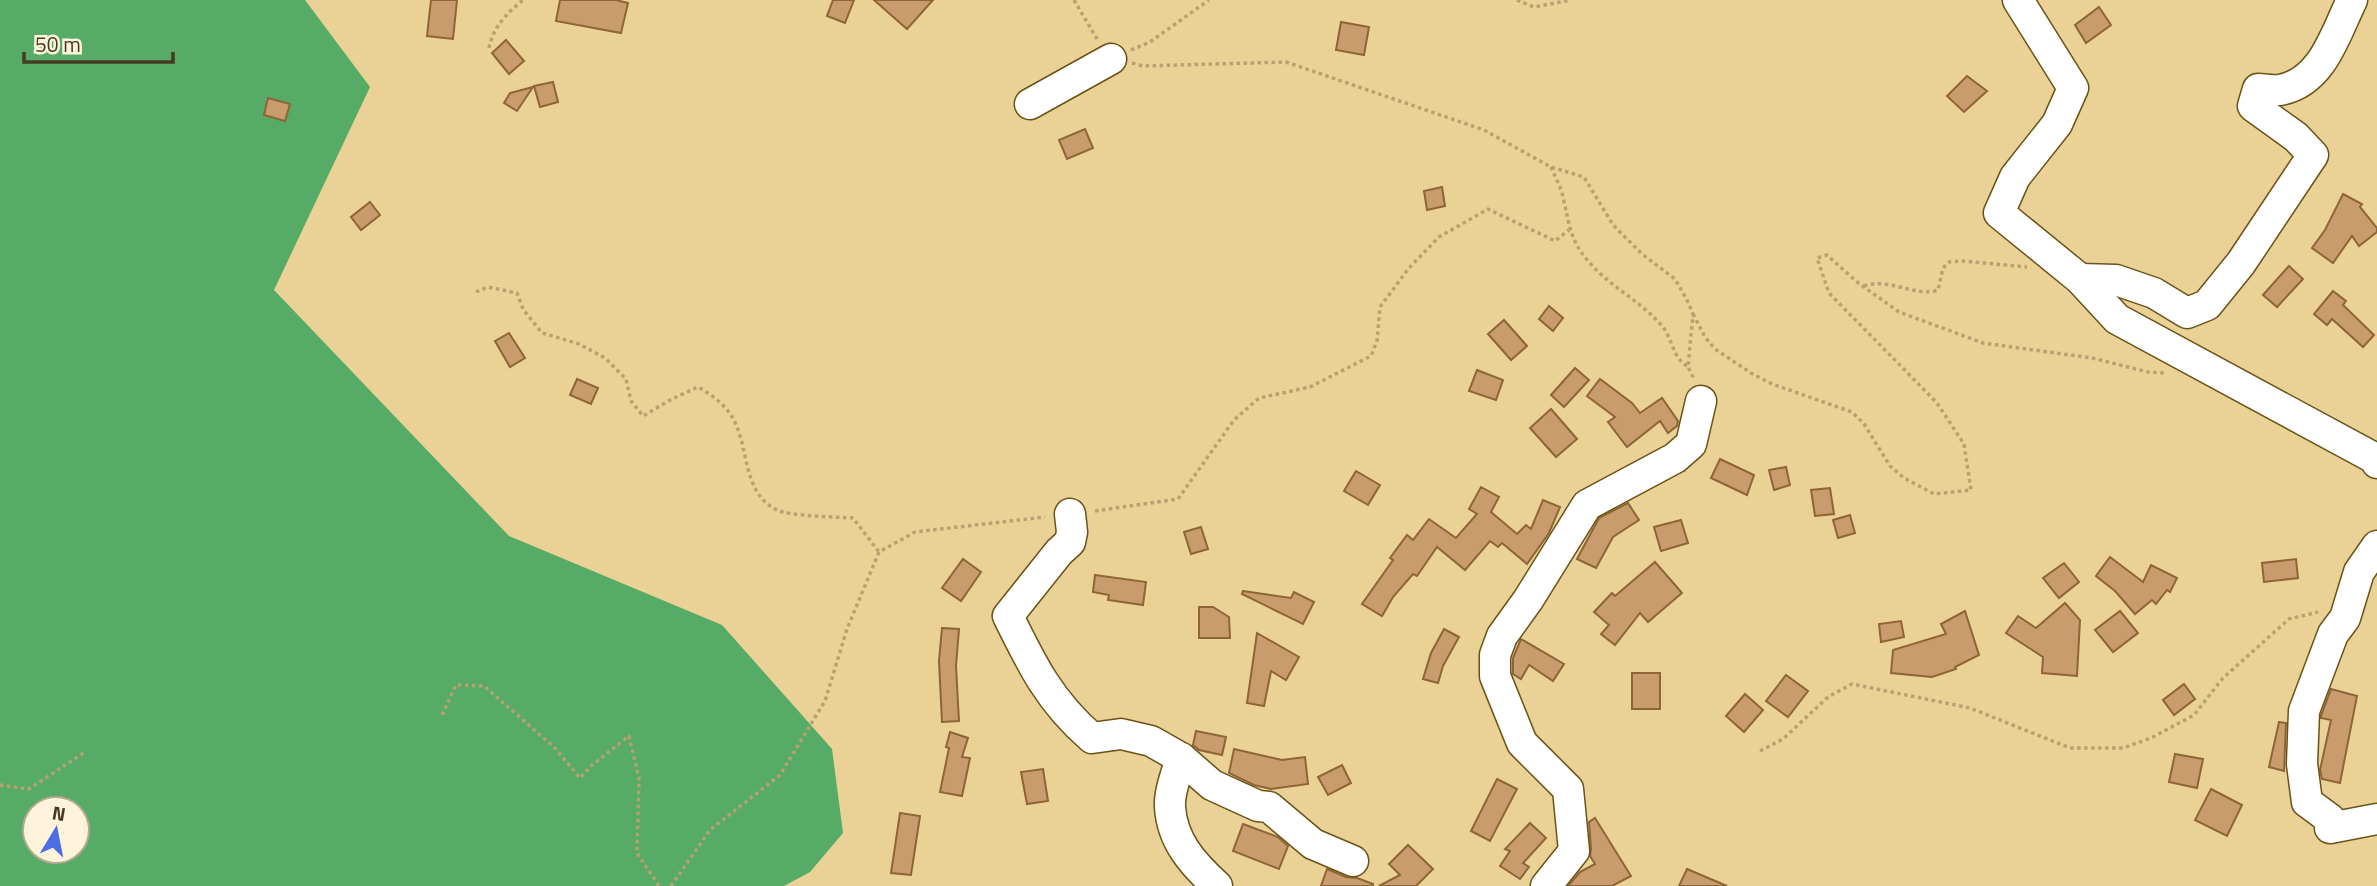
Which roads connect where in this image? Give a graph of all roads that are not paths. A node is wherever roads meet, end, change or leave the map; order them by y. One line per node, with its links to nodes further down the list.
1 (2018, 0): 5 (street)
2 (2352, 0): 5 (street)
3 (1111, 59): 4 (street)
4 (1030, 104)
5 (2080, 279): 7 (street)
6 (1701, 401): 14 (street)
7 (2377, 463)
8 (1070, 514): 10 (street)
9 (2377, 546): 11 (street)
10 (1181, 758): 12 (street); 13 (street)
11 (2377, 820)
12 (1353, 861)
13 (1217, 886)
14 (1546, 886)

